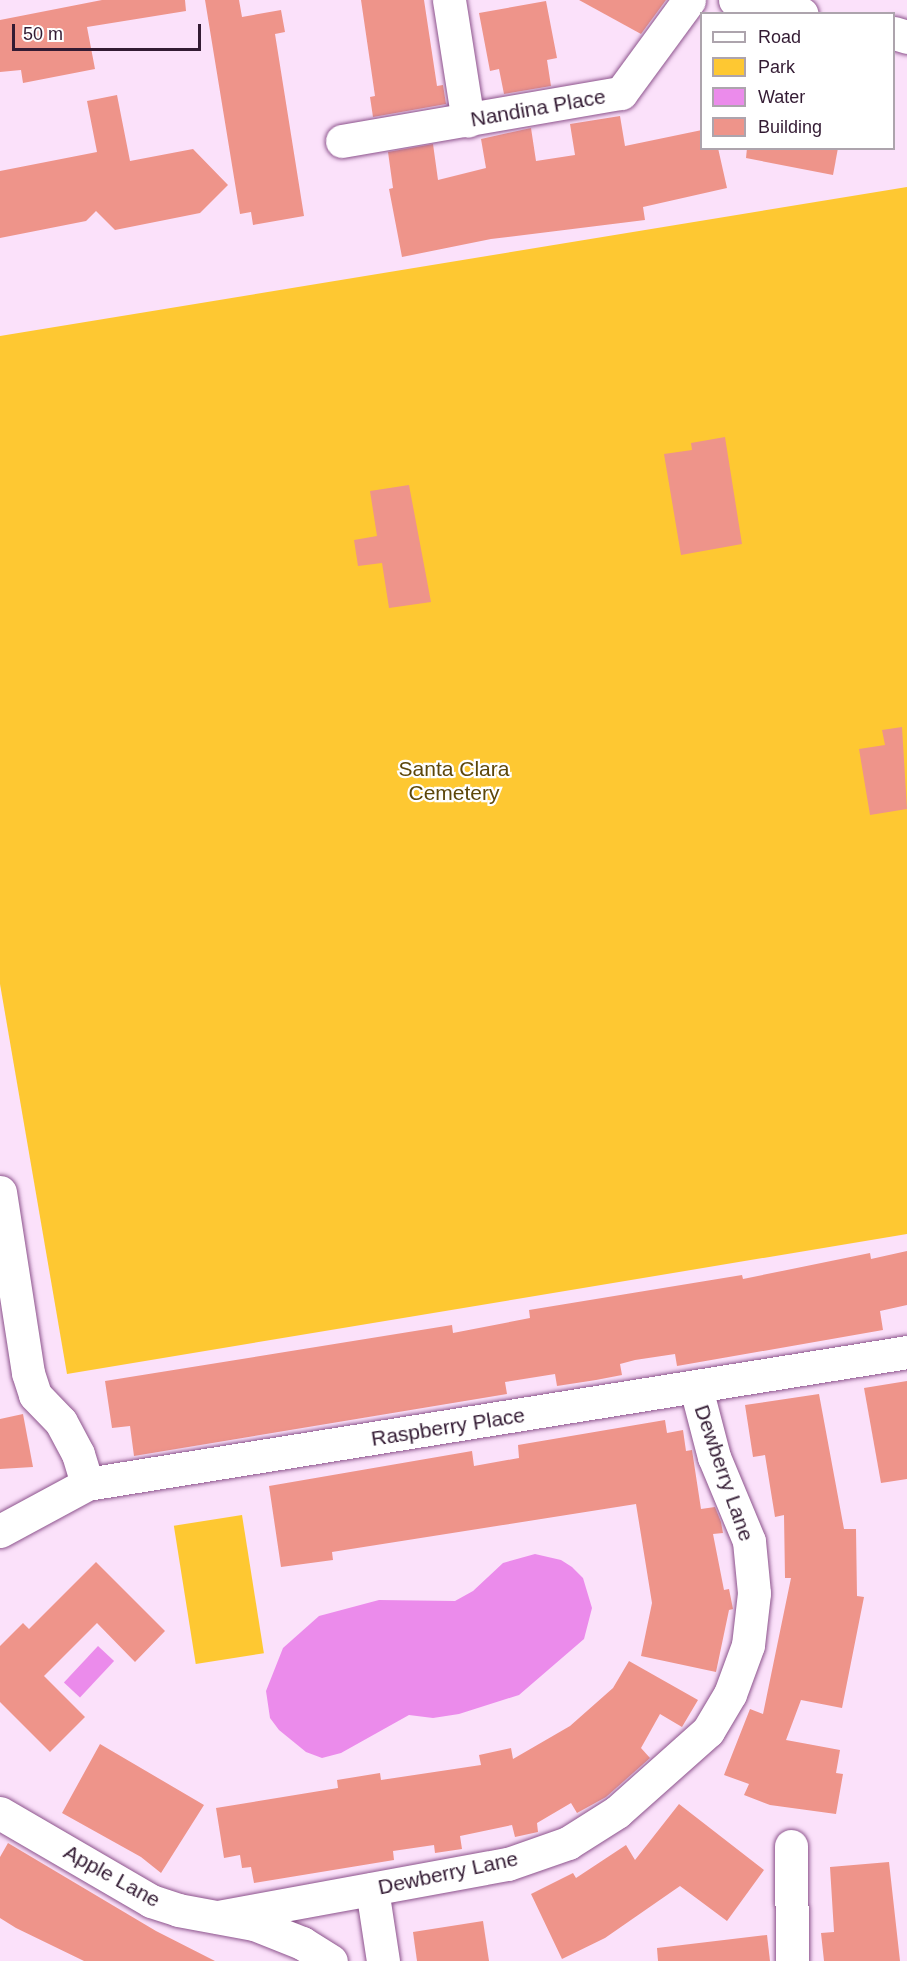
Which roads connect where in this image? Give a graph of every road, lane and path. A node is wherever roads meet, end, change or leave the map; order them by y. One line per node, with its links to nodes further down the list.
1 (449, 0): 5 (street)
2 (689, 0): 5 (street, Nandina Place)
3 (735, 0): 4 (street)
4 (792, 12)
5 (468, 121): 6 (street, Nandina Place)
6 (342, 141)
7 (0, 1192): 10 (street)
8 (907, 1352): 9 (street, Raspberry Place)
9 (696, 1388): 10 (street, Raspberry Place); 14 (street, Dewberry Lane)
10 (87, 1485): 11 (street, Raspberry Place)
11 (0, 1531)
12 (0, 1813): 15 (street, Apple Lane)
13 (791, 1846): 18 (street)
14 (372, 1889): 15 (street, Dewberry Lane); 17 (street)
15 (218, 1917): 16 (street, Apple Lane)
16 (331, 1961)
17 (383, 1961)
18 (792, 1961)

